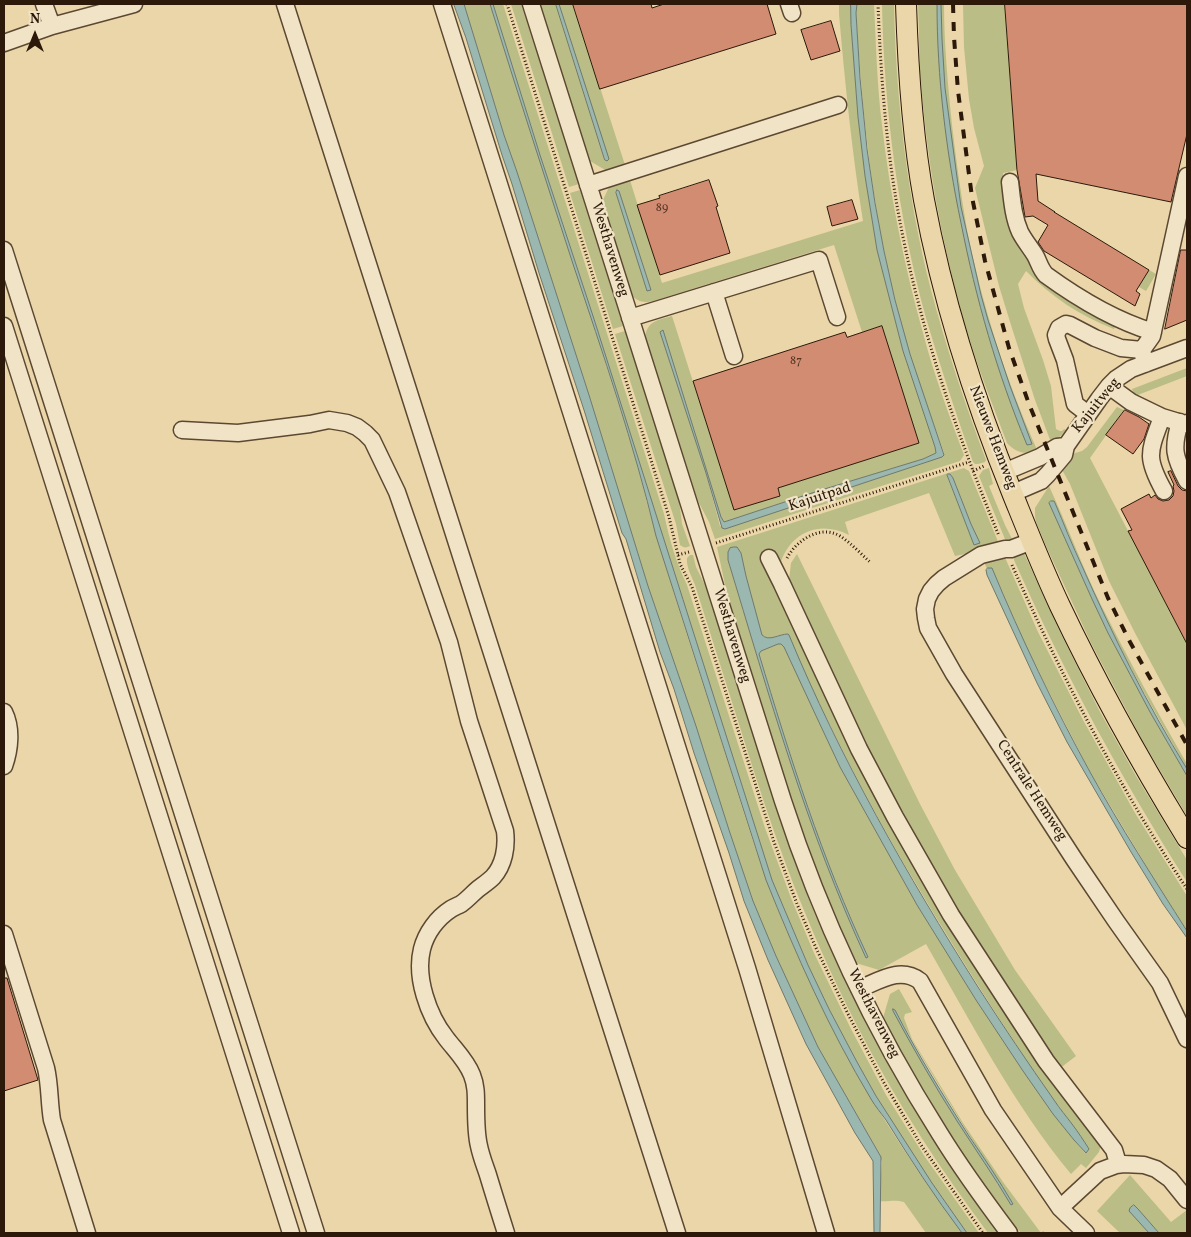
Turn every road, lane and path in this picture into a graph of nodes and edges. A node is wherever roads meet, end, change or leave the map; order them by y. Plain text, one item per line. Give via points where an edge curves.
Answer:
1 (44, 4) edge
2 (134, 4) edge
3 (285, 4) edge
4 (442, 4) edge
5 (531, 4) edge
6 (906, 4) edge
7 (52, 26) junction
8 (4, 43) edge
9 (838, 105) dead end
10 (1187, 176) edge
11 (1010, 182) dead end
12 (588, 185) junction
13 (4, 250) edge
14 (714, 292) junction
15 (837, 317) dead end
16 (630, 318) junction
17 (4, 326) edge
18 (1153, 332) junction
19 (1187, 348) edge
20 (734, 356) dead end
21 (1143, 357) junction
22 (1109, 386) junction
23 (1088, 414) junction
24 (1162, 417) junction
25 (1184, 422) edge
26 (182, 430) dead end
27 (1066, 446) junction
28 (969, 462) dead end
29 (1004, 472) junction
30 (1187, 481) edge
31 (1164, 491) dead end
32 (1012, 493) junction
33 (1032, 541) junction
34 (703, 547) junction
35 (678, 555) dead end
36 (769, 558) dead end
37 (870, 562) dead end
38 (782, 584) junction
39 (4, 712) edge
40 (4, 766) edge
41 (1187, 838) edge
42 (4, 934) edge
43 (859, 989) junction
44 (1187, 1039) edge
45 (1116, 1165) junction
46 (1187, 1200) edge
47 (1060, 1208) junction
48 (87, 1233) edge
49 (291, 1233) edge
50 (316, 1233) edge
51 (506, 1233) edge
52 (678, 1233) edge
53 (826, 1233) edge
54 (1009, 1233) edge
55 (1086, 1233) edge

1 - 7 street
2 - 7 street
3 - 52 street
4 - 53 street via 746,968
5 - 12 street, Westhavenweg
6 - 29 main road, Nieuwe Hemweg via 912,113 932,240 963,358
7 - 8 street
9 - 12 street
10 - 18 street
11 - 18 street via 1016,222 1041,270 1056,283 1109,315
12 - 16 street, Westhavenweg
13 - 50 street
14 - 15 street via 819,260
14 - 16 street
14 - 20 street
16 - 34 street, Westhavenweg
17 - 49 street
18 - 21 street
19 - 21 street, Kajuitweg
21 - 22 street, Kajuitweg
21 - 23 street via 1070,325 1059,328 1056,340 1065,360 1075,404
22 - 23 street, Kajuitweg
22 - 24 street via 1130,402
23 - 27 street, Kajuitweg
24 - 25 street
24 - 31 street via 1151,455 1155,474
25 - 30 street via 1174,445
26 - 51 street via 238,432 328,420 348,423 372,440 398,492 448,642 469,721 505,831 505,848 499,868 493,877 433,926 422,948 420,971 425,997 436,1024 472,1074 479,1146
27 - 29 street, Kajuitweg via 1057,447
27 - 32 street, Kajuitweg via 1064,456 1041,482
28 - 34 path, Kajuitpad
29 - 32 main road, Nieuwe Hemweg
32 - 33 main road, Nieuwe Hemweg
33 - 41 main road, Nieuwe Hemweg via 1109,704
33 - 44 street, Centrale Hemweg via 981,555 944,578 927,599 928,628 954,674 1079,866 1160,983
34 - 35 path, Kajuitpad
34 - 43 street, Westhavenweg via 794,835
36 - 38 street
37 - 38 path via 838,535 815,534 807,536 793,548 784,564
38 - 45 street via 859,749 951,916 1046,1061 1114,1150
39 - 40 street via 9,726
42 - 48 street via 46,1068 52,1120
43 - 47 street via 895,974 908,974 920,981 994,1110
43 - 54 street, Westhavenweg via 916,1095
45 - 46 street via 1144,1165 1156,1169
45 - 47 street via 1100,1171
47 - 55 street

